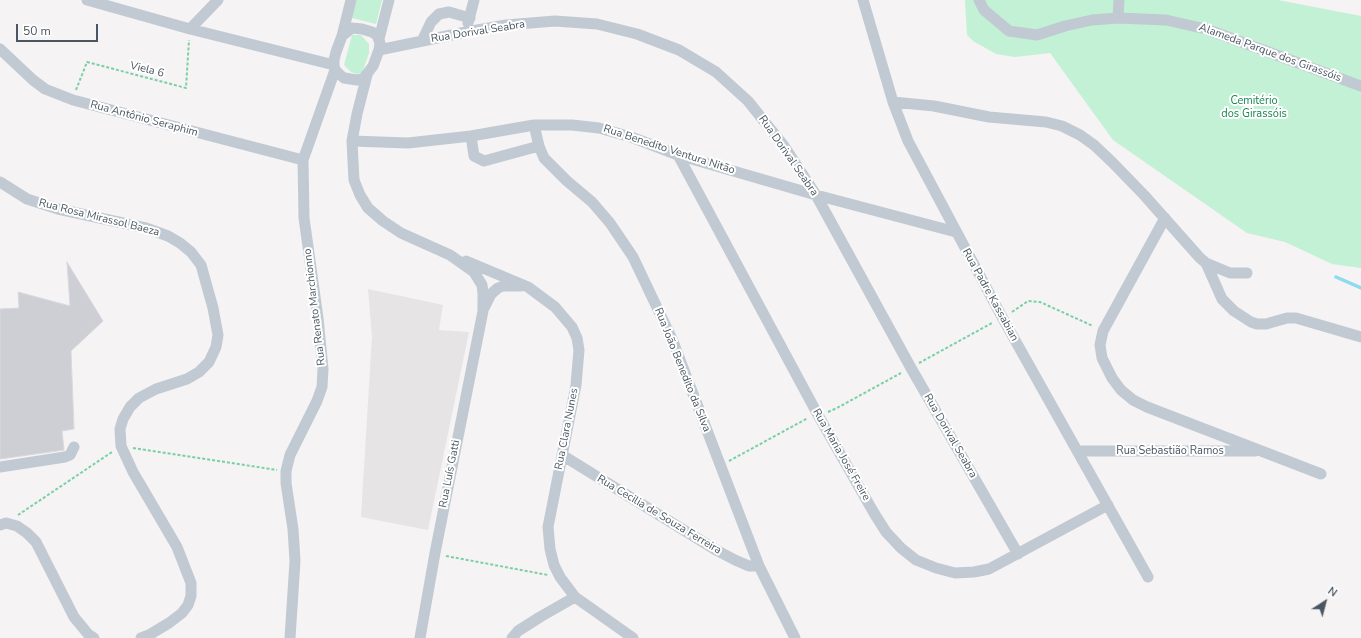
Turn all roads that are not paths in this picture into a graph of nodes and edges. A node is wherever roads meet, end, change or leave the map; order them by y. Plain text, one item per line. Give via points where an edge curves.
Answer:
1 (87, 0) edge
2 (218, 0) edge
3 (351, 0) edge
4 (389, 0) edge
5 (474, 0) edge
6 (863, 0) edge
7 (979, 0) edge
8 (1119, 0) edge
9 (470, 18) junction
10 (1118, 18) junction
11 (190, 29) junction
12 (466, 32) junction
13 (342, 36) junction
14 (422, 41) junction
15 (379, 44) junction
16 (0, 49) edge
17 (335, 68) junction
18 (367, 75) junction
19 (1361, 86) edge
20 (893, 102) junction
21 (534, 125) junction
22 (471, 136) junction
23 (352, 141) junction
24 (538, 146) junction
25 (678, 155) junction
26 (303, 160) junction
27 (0, 182) edge
28 (816, 195) junction
29 (1165, 218) junction
30 (956, 232) junction
31 (450, 255) junction
32 (1206, 263) junction
33 (1247, 273) dead end
34 (528, 287) junction
35 (483, 311) junction
36 (1361, 337) edge
37 (74, 446) dead end
38 (1078, 451) junction
39 (1262, 451) junction
40 (562, 455) junction
41 (0, 467) edge
42 (1321, 474) dead end
43 (1108, 505) junction
44 (0, 525) edge
45 (1018, 554) junction
46 (759, 566) junction
47 (1148, 577) dead end
48 (575, 597) junction
49 (94, 638) edge
50 (141, 638) edge
51 (290, 638) edge
52 (420, 638) edge
53 (512, 638) edge
54 (633, 638) edge
55 (795, 638) edge

1 - 11 street
2 - 11 street
3 - 13 street
4 - 15 street
5 - 9 street
6 - 20 street, Rua Padre Kassabian
7 - 10 street, Alameda Parque dos Girassóis via 984,10 1009,31 1037,35 1092,20
8 - 10 street
9 - 12 street
9 - 14 street via 449,12 439,14 431,22
10 - 19 street, Alameda Parque dos Girassóis via 1166,20 1206,29
11 - 17 street
12 - 14 street, Rua Dorival Seabra
12 - 28 street, Rua Dorival Seabra via 506,25 555,21 597,24 638,34 679,50 716,72 748,101 784,146
13 - 15 street via 352,28 362,29 372,32
13 - 17 street via 334,60
14 - 15 street, Rua Dorival Seabra
15 - 18 street via 373,66
16 - 26 street, Rua Antônio Seraphim via 33,80 46,89 73,100
17 - 18 street via 344,78 351,80
17 - 26 street, Rua Renato Marchionno
18 - 23 street, Rua Luís Gatti
20 - 29 street via 1062,126 1094,145
20 - 30 street, Rua Padre Kassabian via 908,141
21 - 22 street, Rua Benedito Ventura Nitão
21 - 24 street, Rua João Benedito da Silva
21 - 25 street, Rua Benedito Ventura Nitão via 599,128 631,136
22 - 23 street, Rua Benedito Ventura Nitão via 408,143
22 - 24 street via 474,156 484,161
23 - 31 street, Rua Luís Gatti via 354,180 368,208 400,233
24 - 46 street, Rua João Benedito da Silva via 551,166 592,202 610,223 633,257 672,339
25 - 28 street, Rua Benedito Ventura Nitão
25 - 45 street, Rua Maria José Freire via 818,415 886,532 916,560 956,573 989,569
26 - 51 street, Rua Renato Marchionno via 304,218 323,369 318,401 290,455 286,471 294,529 295,561
27 - 50 street, Rua Rosa Mirassol Baeza via 27,199 58,209 146,228 168,236 191,252 201,265 214,308 218,335 209,362 187,379 156,389 139,398 130,407 120,429 121,446 133,472 177,547 190,583 191,596 182,613
28 - 30 street, Rua Benedito Ventura Nitão
28 - 45 street, Rua Dorival Seabra via 911,368
29 - 32 street
29 - 39 street via 1103,331 1100,345 1102,358 1116,384 1133,400
30 - 38 street, Rua Padre Kassabian
31 - 34 street, Rua Clara Nunes
31 - 35 street, Rua Luís Gatti via 474,272 478,278 482,285
32 - 33 street via 1230,273
32 - 36 street via 1222,299 1251,322 1266,324 1296,318
34 - 35 street, Rua Luís Gatti via 498,288 491,294
34 - 40 street, Rua Clara Nunes via 555,307 572,327 577,338 579,350 576,385
35 - 52 street, Rua Luís Gatti
37 - 41 street via 70,455 65,457
38 - 39 street, Rua Sebastião Ramos
38 - 43 street, Rua Padre Kassabian
39 - 42 street
40 - 46 street, Rua Cecilia de Souza Ferreira via 722,553 749,566
40 - 48 street, Rua Clara Nunes via 548,532 554,565
43 - 45 street, Rua Maria José Freire
43 - 47 street, Rua Padre Kassabian
44 - 49 street via 6,523 17,526 27,533 43,556 74,617
46 - 55 street, Rua João Benedito da Silva
48 - 53 street via 540,617
48 - 54 street, Rua Clara Nunes

